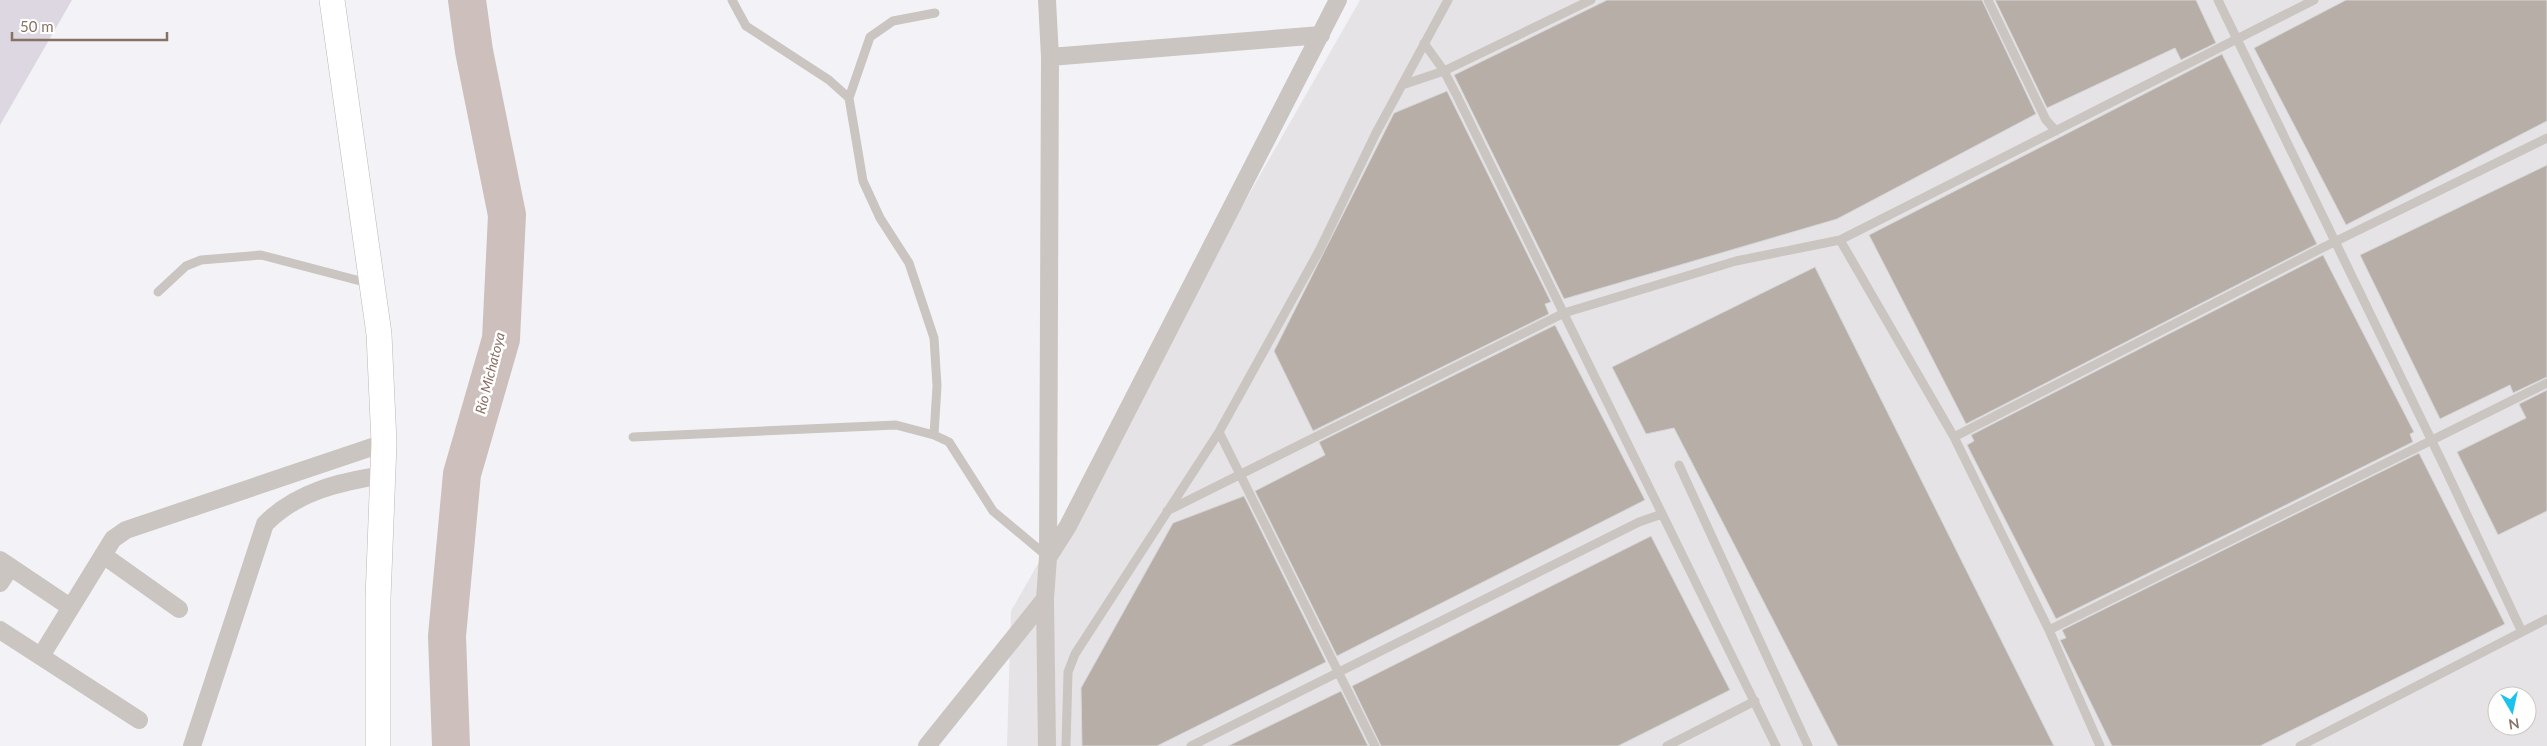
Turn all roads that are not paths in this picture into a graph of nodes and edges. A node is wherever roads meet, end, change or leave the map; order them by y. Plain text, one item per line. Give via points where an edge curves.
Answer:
1 (332, 0) edge
2 (732, 0) edge
3 (1047, 0) edge
4 (1338, 0) edge
5 (1448, 0) edge
6 (1590, 0) edge
7 (1988, 0) edge
8 (2218, 0) edge
9 (2314, 0) edge
10 (935, 13) dead end
11 (1321, 36) junction
12 (2236, 39) junction
13 (1424, 43) junction
14 (1050, 57) junction
15 (1444, 71) junction
16 (1402, 85) junction
17 (849, 98) junction
18 (2056, 131) junction
19 (2547, 138) edge
20 (1840, 240) junction
21 (2334, 241) junction
22 (373, 285) junction
23 (158, 292) dead end
24 (1564, 314) junction
25 (2547, 383) edge
26 (1219, 432) junction
27 (934, 435) junction
28 (633, 437) dead end
29 (1954, 437) junction
30 (2431, 440) junction
31 (384, 443) junction
32 (1680, 466) dead end
33 (383, 475) junction
34 (1241, 476) junction
35 (1166, 512) junction
36 (1662, 514) junction
37 (103, 555) junction
38 (1048, 557) junction
39 (5, 564) edge
40 (0, 583) edge
41 (1045, 599) junction
42 (70, 607) junction
43 (179, 609) dead end
44 (2547, 619) edge
45 (0, 630) edge
46 (2049, 630) junction
47 (2522, 632) junction
48 (41, 656) junction
49 (1340, 672) junction
50 (1755, 701) junction
51 (139, 720) dead end
52 (192, 746) edge
53 (378, 746) edge
54 (927, 746) edge
55 (1046, 746) edge
56 (1066, 746) edge
57 (1191, 746) edge
58 (1375, 746) edge
59 (1667, 746) edge
60 (1776, 746) edge
61 (1808, 746) edge
62 (2100, 746) edge
63 (2300, 746) edge

1 - 22 street
2 - 17 lane via 746,26 829,80
3 - 14 street
4 - 11 street
5 - 13 lane
6 - 15 lane
7 - 18 lane via 2046,120
8 - 12 lane
9 - 12 lane
10 - 17 lane via 893,21 870,37
11 - 14 street
11 - 38 street via 1068,526
12 - 18 lane
12 - 21 lane
13 - 15 lane
13 - 16 lane
14 - 38 street
15 - 16 lane
15 - 24 lane
16 - 26 lane via 1319,251
17 - 27 lane via 863,181 880,218 909,263 934,338 937,386
18 - 20 lane
19 - 21 lane
20 - 24 lane via 1736,262
20 - 29 lane
21 - 29 lane
21 - 30 lane
22 - 23 lane via 261,255 201,260 186,266
22 - 31 street via 379,334
24 - 34 lane
24 - 36 lane
25 - 30 lane
26 - 34 lane
26 - 35 lane
27 - 28 lane via 896,426
27 - 38 lane via 949,442 993,511
29 - 46 lane
30 - 46 lane
30 - 47 lane
31 - 33 street
31 - 37 street via 145,522 113,539
32 - 61 lane
33 - 52 street via 341,482 309,494 277,512 265,524
33 - 53 street via 378,599
34 - 35 lane
34 - 49 lane
35 - 56 lane via 1075,654 1068,672
36 - 49 lane via 1639,522
36 - 50 lane
37 - 42 street
37 - 43 street
38 - 41 street
39 - 40 street
39 - 42 street
41 - 54 street
41 - 55 street
42 - 48 street
44 - 47 lane
45 - 48 street
46 - 62 lane
47 - 63 lane
48 - 51 street
49 - 57 lane
49 - 58 lane
50 - 59 lane
50 - 60 lane

